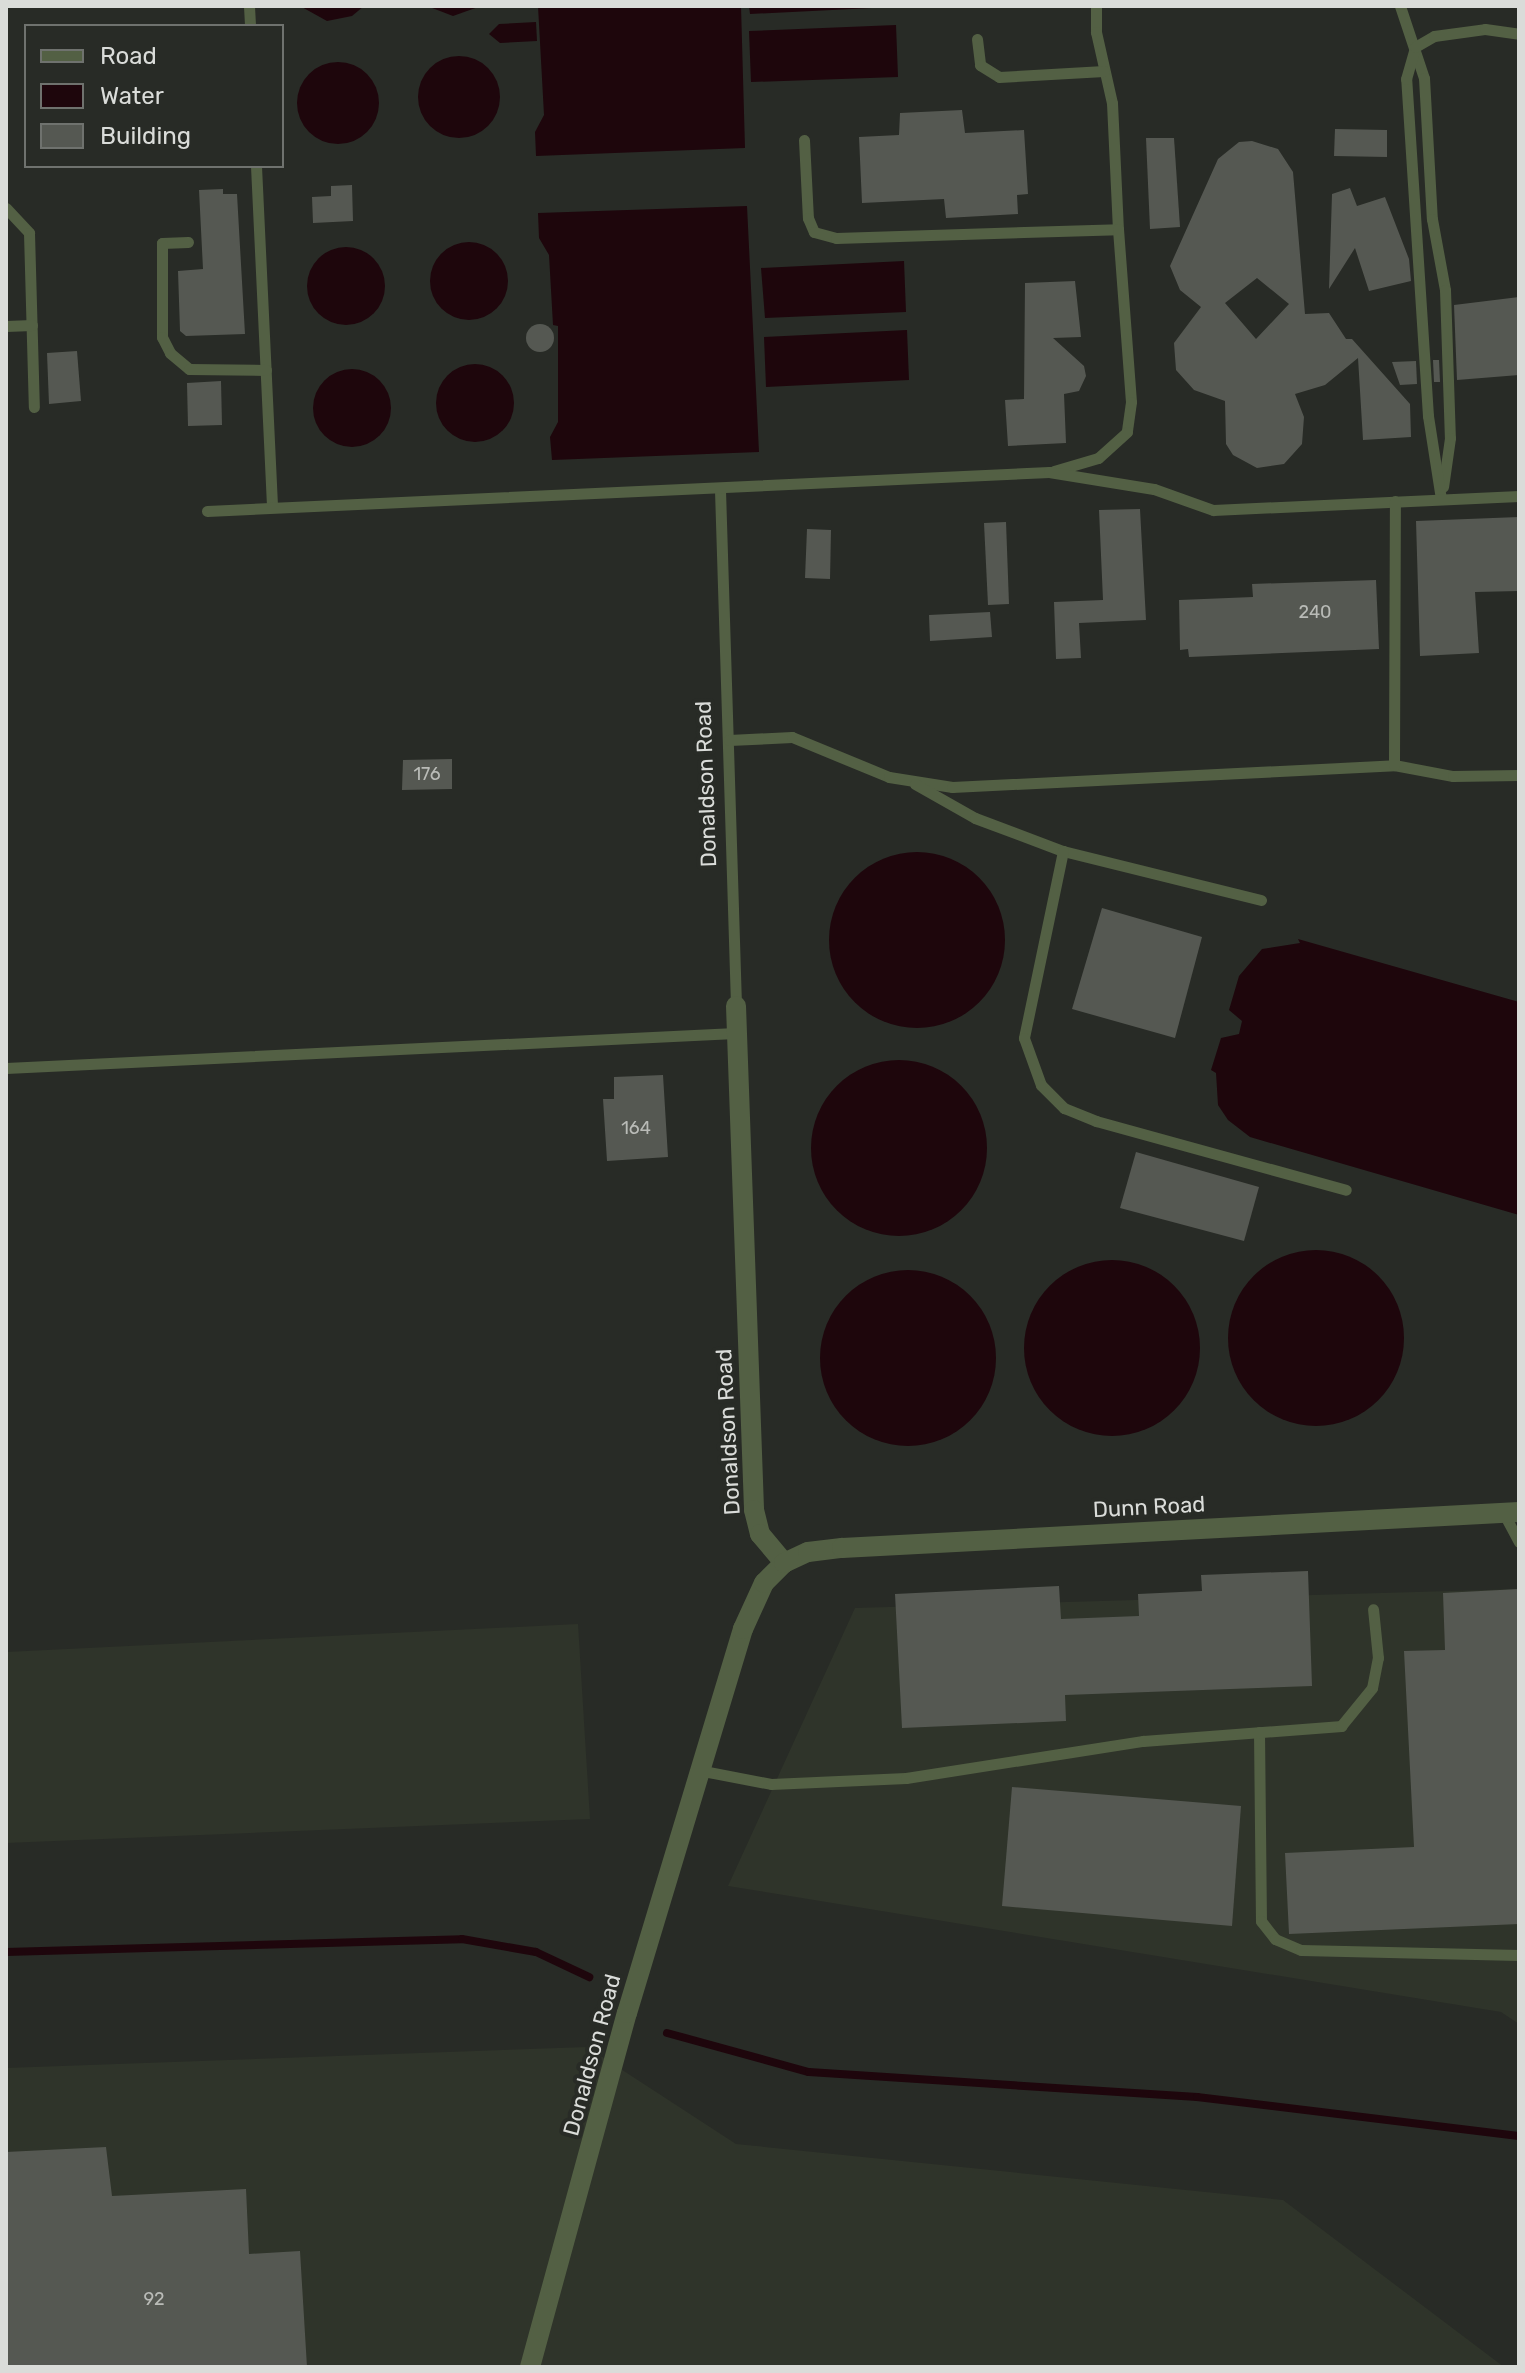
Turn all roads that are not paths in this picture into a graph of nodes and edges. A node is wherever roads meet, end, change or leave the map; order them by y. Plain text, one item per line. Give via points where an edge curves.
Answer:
1 (1096, 6) edge
2 (1400, 6) edge
3 (1519, 34) edge
4 (977, 39) dead end
5 (1415, 47) junction
6 (1104, 71) junction
7 (804, 140) dead end
8 (256, 168) edge
9 (6, 208) edge
10 (1118, 229) junction
11 (188, 242) dead end
12 (32, 325) junction
13 (6, 326) edge
14 (266, 370) junction
15 (34, 407) dead end
16 (1049, 472) junction
17 (720, 490) junction
18 (1519, 496) edge
19 (1441, 499) junction
20 (1395, 501) junction
21 (272, 507) junction
22 (207, 511) dead end
23 (729, 740) junction
24 (1394, 765) junction
25 (1519, 775) edge
26 (907, 780) junction
27 (1063, 851) junction
28 (1261, 900) dead end
29 (736, 1006) joint
30 (735, 1033) junction
31 (6, 1068) edge
32 (1346, 1190) dead end
33 (1511, 1512) edge
34 (1519, 1542) edge
35 (784, 1563) junction
36 (1373, 1609) dead end
37 (1259, 1732) junction
38 (703, 1771) junction
39 (1519, 1955) edge
40 (530, 2367) edge

1 - 6 lane
2 - 5 lane
3 - 5 lane via 1485,29 1434,36
4 - 6 lane via 980,65 999,77
5 - 19 lane via 1406,79 1428,416
5 - 19 lane via 1424,78 1432,219 1445,290 1450,438
6 - 10 lane via 1112,103
7 - 10 lane via 808,218 814,232 836,238
8 - 14 lane
9 - 12 lane via 29,233
10 - 16 lane via 1131,402 1127,432 1098,458
11 - 14 lane via 162,243 162,337 170,353 189,369
12 - 13 lane
12 - 15 lane
14 - 21 lane
16 - 17 lane
16 - 20 lane via 1154,489 1213,510
17 - 21 lane
17 - 23 lane, Donaldson Road
18 - 19 lane
19 - 20 lane
20 - 24 lane
21 - 22 lane
23 - 26 lane via 792,737
23 - 29 lane, Donaldson Road
24 - 25 lane via 1453,776
24 - 26 lane via 990,788
26 - 27 lane via 975,818
27 - 28 lane
27 - 32 lane via 1024,1038 1041,1085 1064,1108 1096,1121
29 - 30 street, Donaldson Road
30 - 31 lane
30 - 35 street, Donaldson Road via 754,1510 758,1531
33 - 34 lane
33 - 35 street, Dunn Road via 832,1548
35 - 38 street, Donaldson Road via 764,1583 749,1611
36 - 37 lane via 1378,1658 1372,1688 1357,1711 1341,1726
37 - 38 lane via 1143,1741 906,1778 771,1784
37 - 39 lane via 1261,1921 1275,1939 1301,1950
38 - 40 street, Donaldson Road via 627,2013

